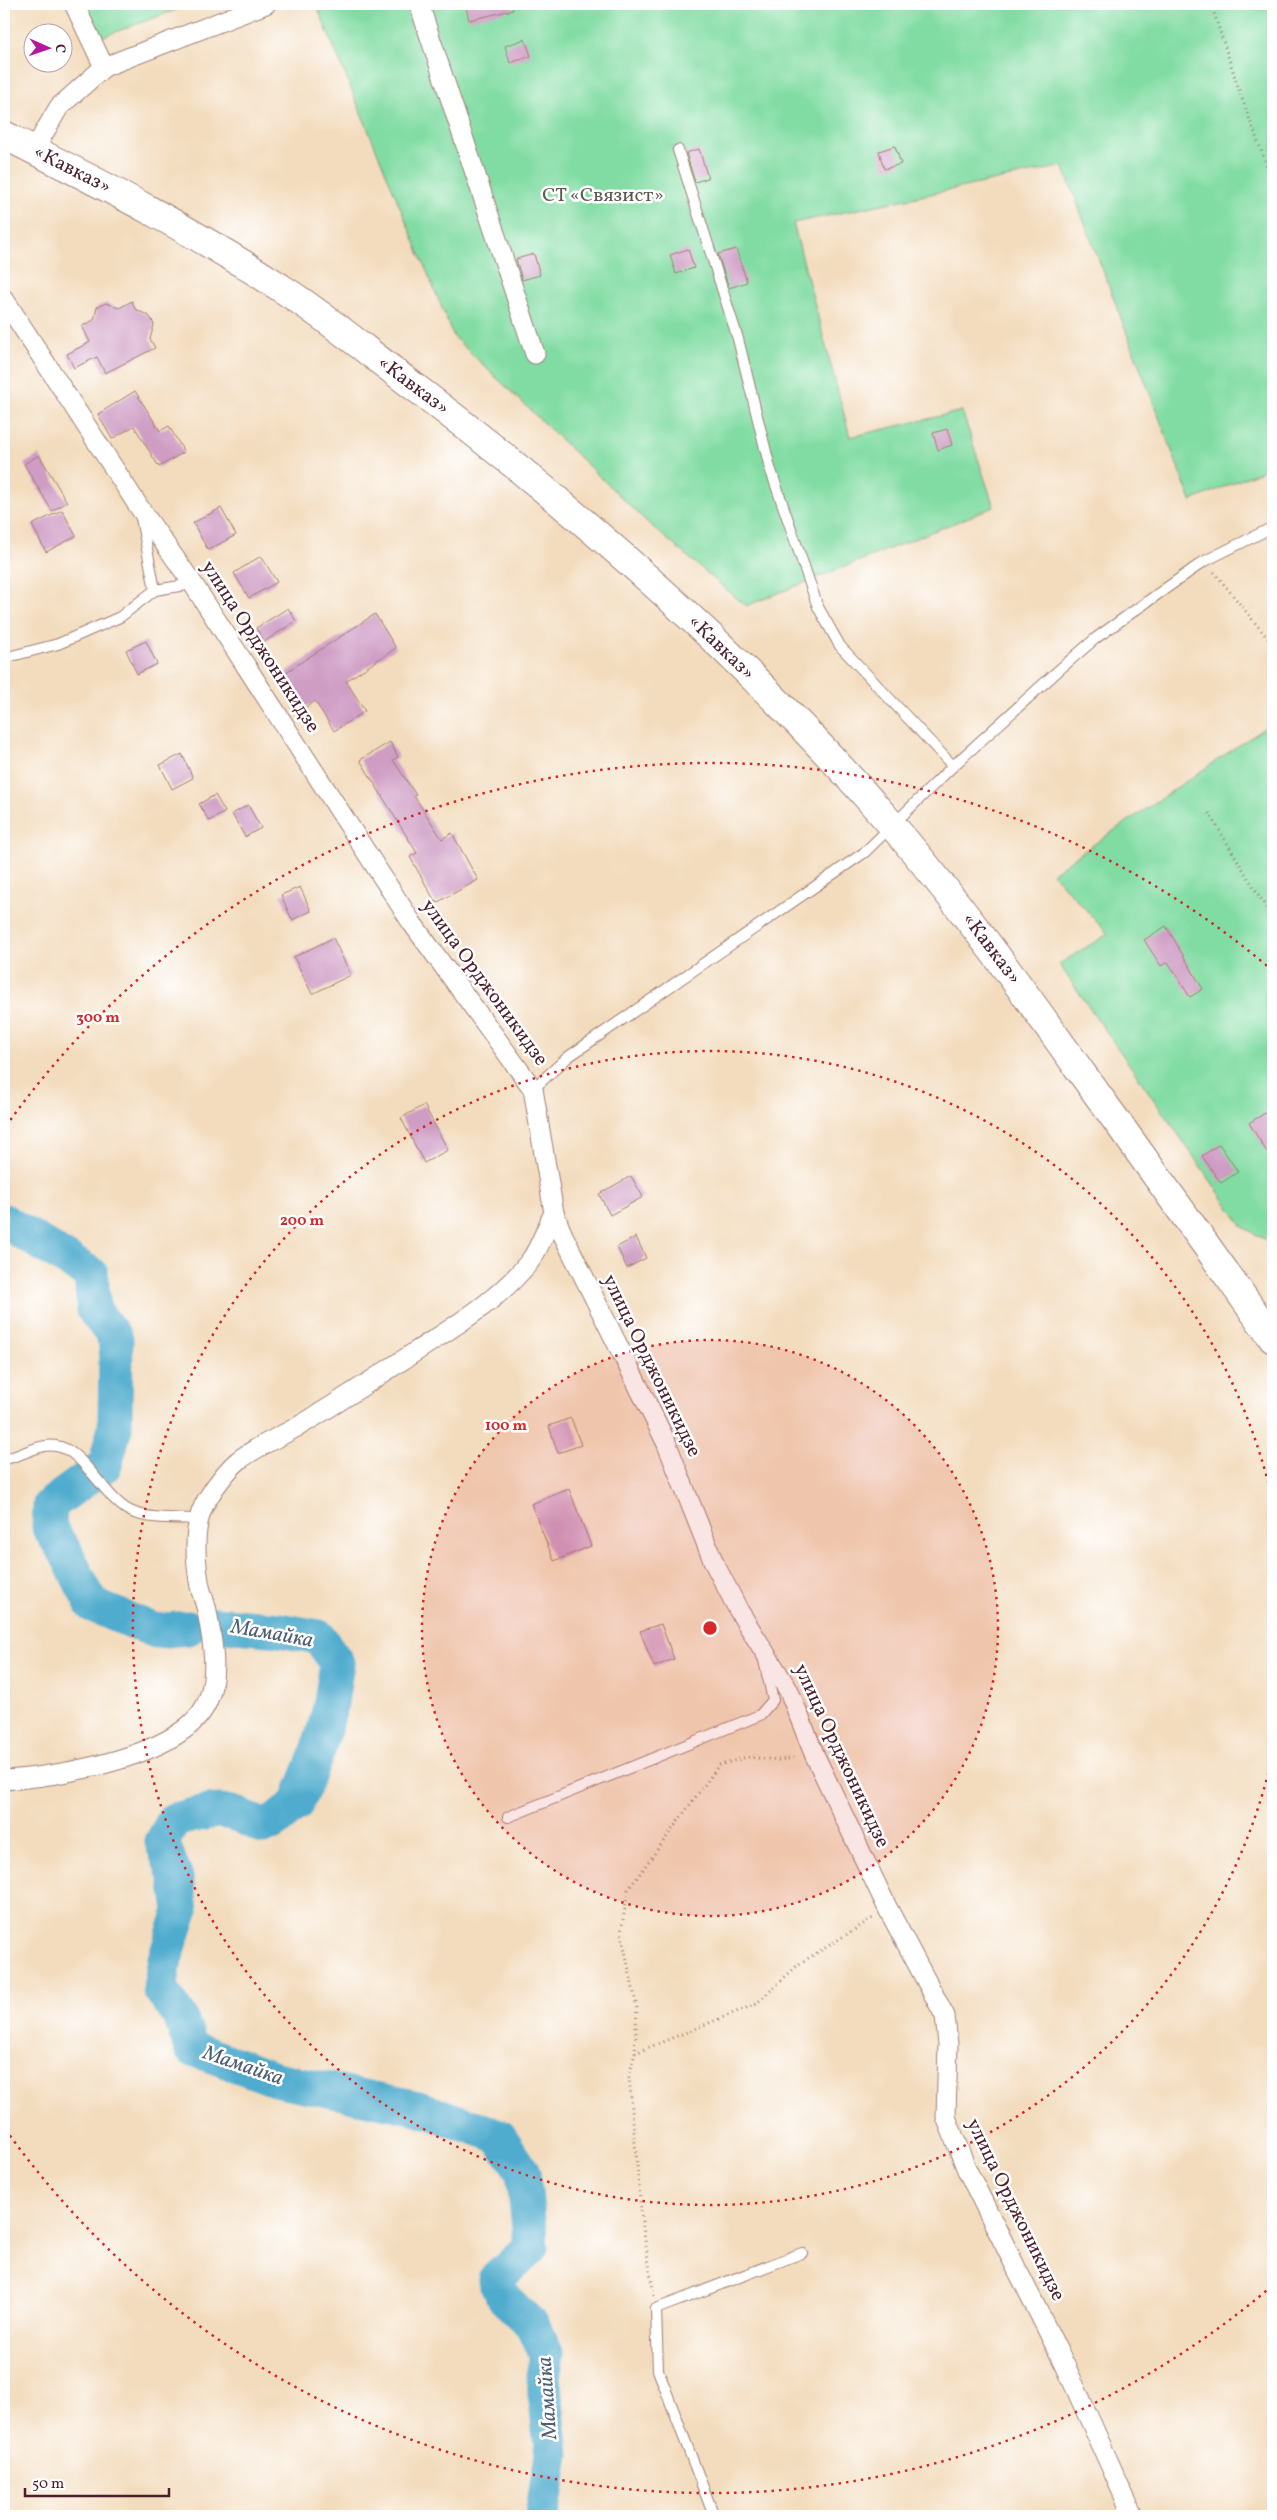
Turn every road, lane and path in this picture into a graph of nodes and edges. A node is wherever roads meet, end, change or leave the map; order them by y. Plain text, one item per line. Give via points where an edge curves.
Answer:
1 (74, 4) edge
2 (266, 4) edge
3 (419, 4) edge
4 (1211, 4) edge
5 (225, 11) edge
6 (104, 67) junction
7 (4, 135) edge
8 (34, 150) junction
9 (678, 150) dead end
10 (1273, 182) edge
11 (4, 299) edge
12 (535, 354) dead end
13 (139, 507) junction
14 (1273, 527) edge
15 (1203, 562) junction
16 (193, 584) junction
17 (155, 590) junction
18 (1273, 645) edge
19 (4, 658) edge
20 (953, 766) junction
21 (1209, 813) dead end
22 (892, 825) junction
23 (1273, 919) edge
24 (533, 1089) junction
25 (554, 1213) junction
26 (1273, 1339) edge
27 (4, 1459) edge
28 (199, 1519) junction
29 (760, 1645) junction
30 (814, 1756) junction
31 (4, 1780) edge
32 (508, 1817) dead end
33 (888, 1909) junction
34 (635, 2053) junction
35 (802, 2253) dead end
36 (656, 2309) junction
37 (714, 2516) edge
38 (1133, 2516) edge

1 - 6 street
2 - 5 street
3 - 12 street
4 - 10 path
5 - 6 street
6 - 8 street via 59,107
7 - 8 highway, «Кавказ»
8 - 22 highway, «Кавказ» via 215,246 288,292 489,444 613,547 728,653 810,735
9 - 20 lane via 738,339 770,468 818,607 840,646
11 - 13 street, улица Орджоникидзе
13 - 16 street, улица Орджоникидзе
13 - 17 lane
14 - 15 lane
15 - 18 path via 1230,590
15 - 20 lane via 1089,644
16 - 17 lane
16 - 24 street, улица Орджоникидзе via 412,923
17 - 19 lane via 120,617 58,644
20 - 22 lane
21 - 23 path
22 - 24 lane via 865,852 568,1057
22 - 26 highway, «Кавказ» via 986,939
24 - 25 street, улица Орджоникидзе
25 - 28 street via 531,1260 485,1307 308,1421 239,1461 207,1499
25 - 29 street, улица Орджоникидзе via 666,1442 714,1563
27 - 28 lane via 39,1447 56,1446 71,1451 130,1511 159,1517
28 - 31 street via 199,1582 212,1648 213,1677 208,1701 194,1722 170,1739 125,1757 42,1777
29 - 30 street, улица Орджоникидзе via 789,1692
29 - 32 lane via 773,1700 760,1716
30 - 33 street, улица Орджоникидзе
30 - 34 path via 778,1760 747,1757 719,1765 628,1890 621,1932 637,2008
33 - 34 path via 799,1964 756,2004
33 - 38 street, улица Орджоникидзе via 945,2016 948,2044 946,2117 967,2170 1066,2367
34 - 36 path via 629,2076 642,2221
35 - 36 lane
36 - 37 lane via 658,2370

